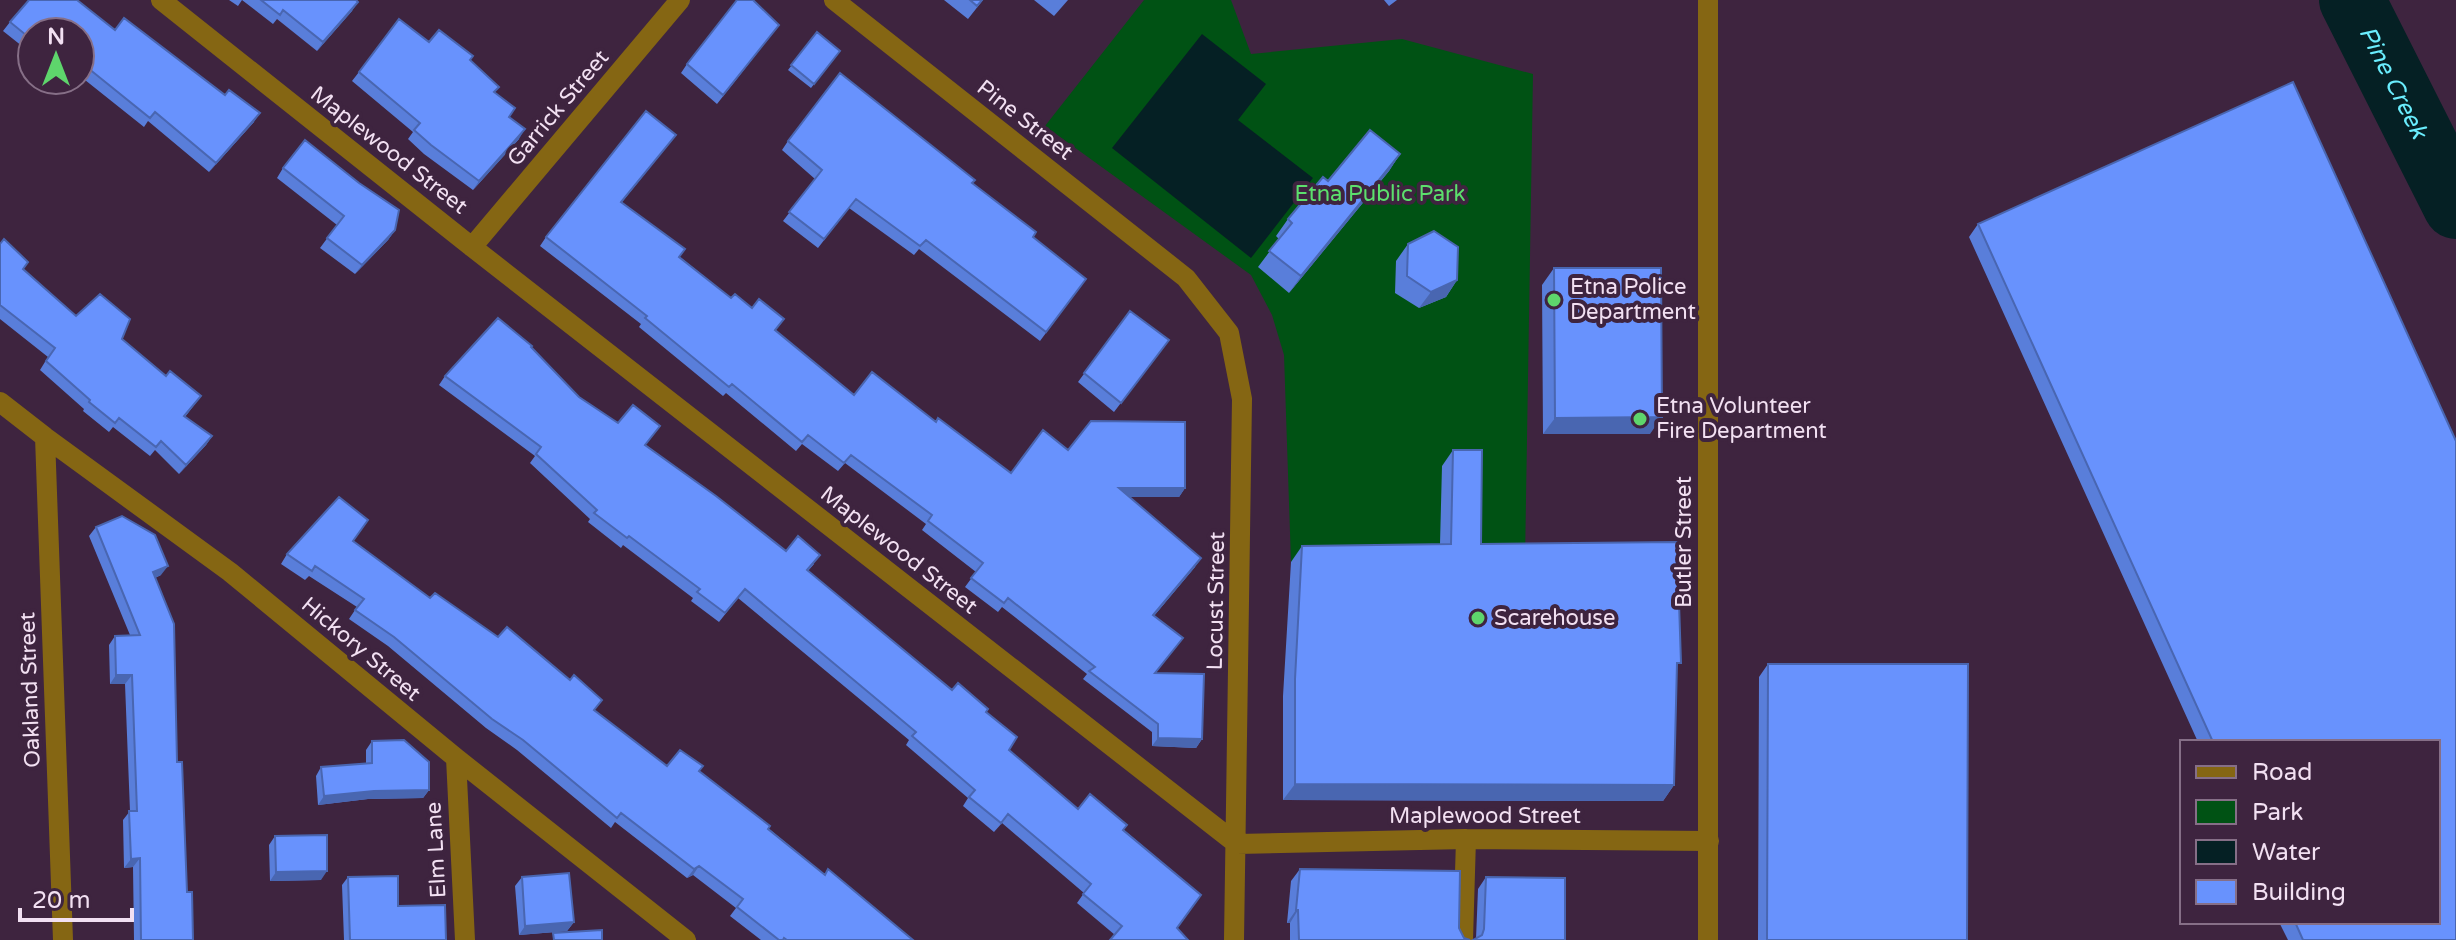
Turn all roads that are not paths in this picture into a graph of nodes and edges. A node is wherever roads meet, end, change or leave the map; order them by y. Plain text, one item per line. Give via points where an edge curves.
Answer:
1 (161, 0) edge
2 (680, 0) edge
3 (834, 0) edge
4 (1708, 0) edge
5 (472, 247) junction
6 (1186, 278) joint
7 (0, 402) edge
8 (45, 437) junction
9 (456, 758) junction
10 (1466, 839) junction
11 (1709, 841) junction
12 (1237, 844) junction
13 (63, 940) edge
14 (465, 940) edge
15 (686, 940) edge
16 (1234, 940) edge
17 (1463, 940) edge
18 (1708, 940) edge

1 - 5 street, Maplewood Street
2 - 5 street, Garrick Street
3 - 6 street, Pine Street
4 - 11 street, Butler Street
5 - 12 street, Maplewood Street
6 - 12 street, Locust Street via 1229,333 1242,399
7 - 8 street, Hickory Street
8 - 9 street, Hickory Street via 230,572
8 - 13 street, Oakland Street
9 - 14 street, Elm Lane
9 - 15 street, Hickory Street
10 - 11 street, Maplewood Street
10 - 12 street, Maplewood Street
10 - 17 street
11 - 18 street, Butler Street
12 - 16 street, Locust Street

